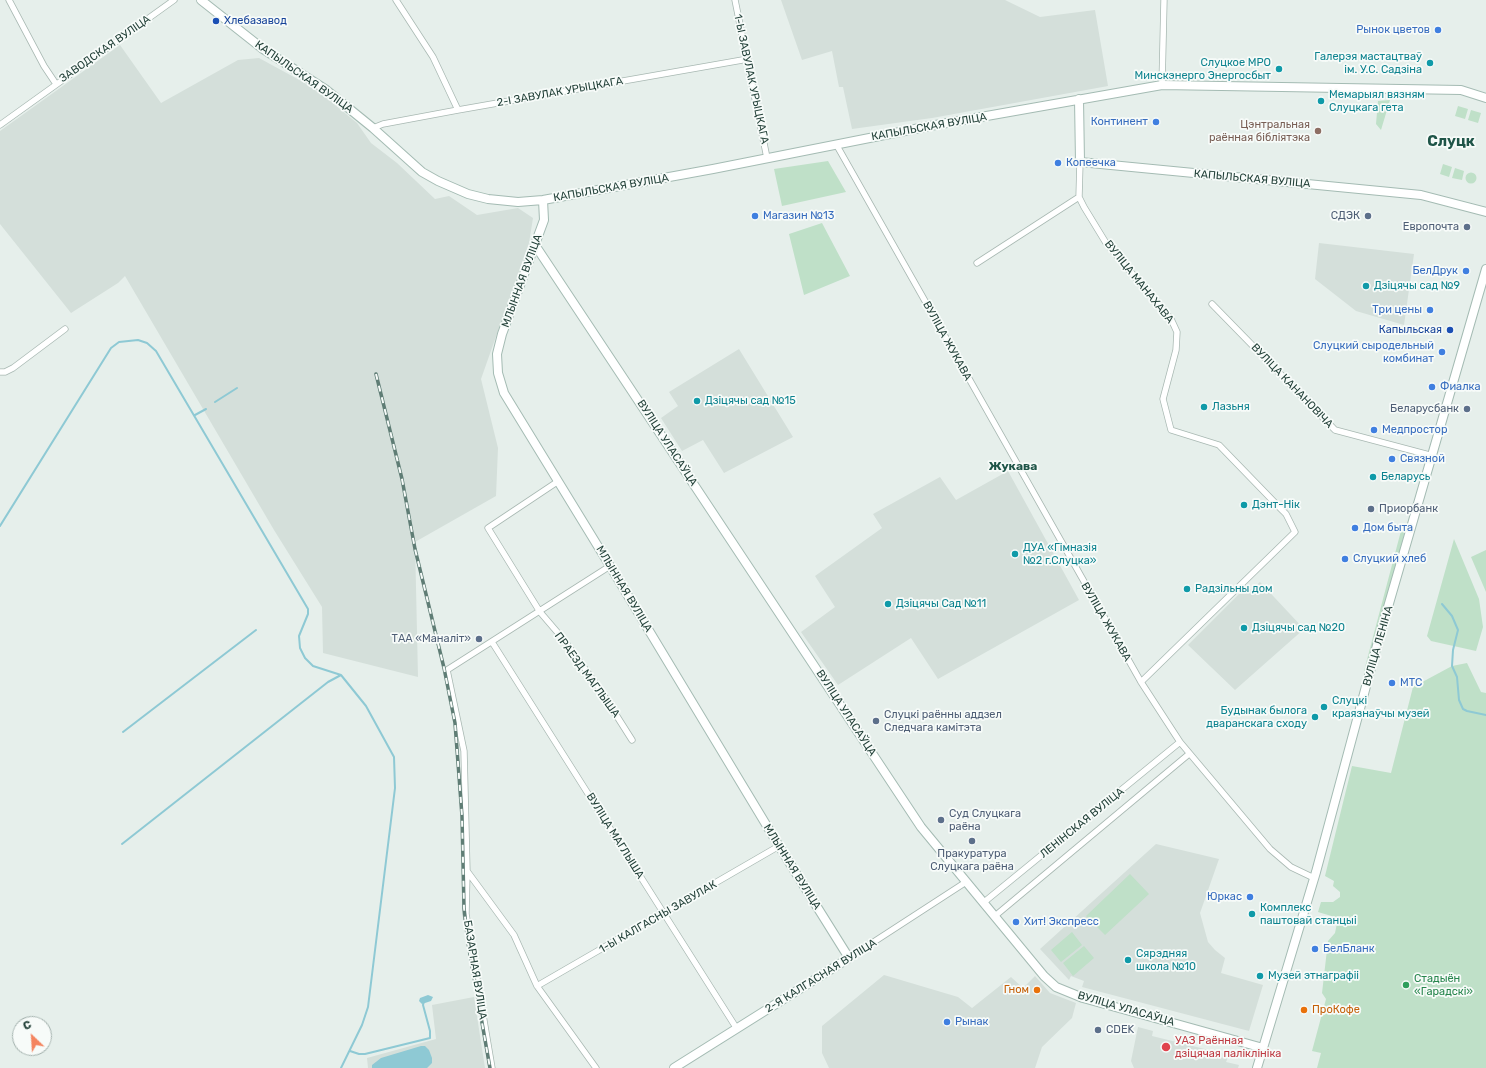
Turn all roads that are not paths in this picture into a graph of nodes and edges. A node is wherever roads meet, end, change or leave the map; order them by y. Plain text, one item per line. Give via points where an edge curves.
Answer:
1 (9, 0) edge
2 (174, 0) edge
3 (201, 0) edge
4 (396, 0) edge
5 (735, 0) edge
6 (1164, 0) edge
7 (748, 58) junction
8 (56, 84) junction
9 (1162, 85) junction
10 (1486, 98) edge
11 (1079, 99) junction
12 (458, 110) junction
13 (0, 125) edge
14 (373, 128) junction
15 (836, 144) junction
16 (767, 158) junction
17 (1080, 162) junction
18 (1079, 197) junction
19 (543, 200) junction
20 (1486, 212) edge
21 (535, 245) junction
22 (977, 263) dead end
23 (1486, 269) edge
24 (1212, 304) dead end
25 (64, 329) dead end
26 (0, 372) edge
27 (1433, 456) junction
28 (557, 482) junction
29 (610, 566) junction
30 (540, 612) junction
31 (492, 642) junction
32 (1141, 682) junction
33 (632, 740) dead end
34 (1180, 742) junction
35 (1189, 754) junction
36 (779, 846) junction
37 (467, 871) junction
38 (1314, 878) junction
39 (966, 882) junction
40 (983, 903) junction
41 (665, 914) junction
42 (995, 916) junction
43 (849, 958) junction
44 (537, 986) junction
45 (737, 1029) junction
46 (1263, 1048) junction
47 (492, 1068) edge
48 (596, 1068) edge
49 (674, 1068) edge
50 (1257, 1068) edge

1 - 8 street, ЗАВОДСКАЯ ВУЛІЦА
2 - 8 street, ЗАВОДСКАЯ ВУЛІЦА
3 - 14 main road, КАПЫЛЬСКАЯ ВУЛІЦА via 263,49 325,89
4 - 12 street via 433,57
5 - 7 street, 1-Ы ЗАВУЛАК УРЫЦКАГА
6 - 9 street
7 - 12 street, 2-І ЗАВУЛАК УРЫЦКАГА
7 - 16 street, 1-Ы ЗАВУЛАК УРЫЦКАГА
8 - 13 street, ЗАВОДСКАЯ ВУЛІЦА
9 - 10 main road, КАПЫЛЬСКАЯ ВУЛІЦА via 1460,90
9 - 11 main road, КАПЫЛЬСКАЯ ВУЛІЦА
11 - 15 main road, КАПЫЛЬСКАЯ ВУЛІЦА
11 - 17 main road
12 - 14 street, 2-І ЗАВУЛАК УРЫЦКАГА
14 - 19 main road, КАПЫЛЬСКАЯ ВУЛІЦА via 422,172 452,188 488,200
15 - 16 main road, КАПЫЛЬСКАЯ ВУЛІЦА
15 - 32 street, ВУЛІЦА ЖУКАВА
16 - 19 main road, КАПЫЛЬСКАЯ ВУЛІЦА
17 - 18 street, ВУЛІЦА МАНАХАВА
17 - 20 main road, КАПЫЛЬСКАЯ ВУЛІЦА via 1421,196
18 - 22 street
18 - 32 street, ВУЛІЦА МАНАХАВА via 1106,243 1171,319 1177,332 1176,350 1163,399 1170,430 1219,445 1283,511 1295,532
19 - 21 main road, МЛЫННАЯ ВУЛІЦА via 544,220
21 - 28 main road, МЛЫННАЯ ВУЛІЦА via 502,334 497,354 498,373 511,407
21 - 39 main road, ВУЛІЦА УЛАСАЎЦА via 922,827
23 - 27 main road, ВУЛІЦА ЛЕНІНА
24 - 27 street, ВУЛІЦА КАНАНОВІЧА via 1334,430
25 - 26 street via 13,368
27 - 38 main road, ВУЛІЦА ЛЕНІНА
28 - 29 main road, МЛЫННАЯ ВУЛІЦА
28 - 30 street, ПРАЕЗД МАГЛЫША via 488,528
29 - 30 street
29 - 36 main road, МЛЫННАЯ ВУЛІЦА
30 - 31 street
30 - 33 street, ПРАЕЗД МАГЛЫША via 599,688
31 - 37 street, БАЗАРНАЯ ВУЛІЦА via 447,670 464,751
31 - 41 street, ВУЛІЦА МАГЛЫША
32 - 34 street, ВУЛІЦА ЖУКАВА
34 - 35 street, ВУЛІЦА ЖУКАВА
34 - 40 street, ЛЕНІНСКАЯ ВУЛІЦА
35 - 38 street, ВУЛІЦА ЖУКАВА via 1270,849 1291,867
35 - 42 street, ЛЕНІНСКАЯ ВУЛІЦА
36 - 41 street, 1-Ы КАЛГАСНЫ ЗАВУЛАК
36 - 43 main road, МЛЫННАЯ ВУЛІЦА
37 - 44 street via 514,935
37 - 47 street, БАЗАРНАЯ ВУЛІЦА via 466,914
38 - 46 main road, ВУЛІЦА ЛЕНІНА
39 - 40 main road, ВУЛІЦА УЛАСАЎЦА
39 - 43 street, 2-Я КАЛГАСНАЯ ВУЛІЦА
40 - 42 main road, ВУЛІЦА УЛАСАЎЦА
41 - 44 street, 1-Ы КАЛГАСНЫ ЗАВУЛАК
41 - 45 street, ВУЛІЦА МАГЛЫША
42 - 46 main road, ВУЛІЦА УЛАСАЎЦА via 1056,987 1083,998
43 - 45 main road, 2-Я КАЛГАСНАЯ ВУЛІЦА
44 - 48 street
45 - 49 main road, 2-Я КАЛГАСНАЯ ВУЛІЦА
46 - 50 main road, ВУЛІЦА ЛЕНІНА

